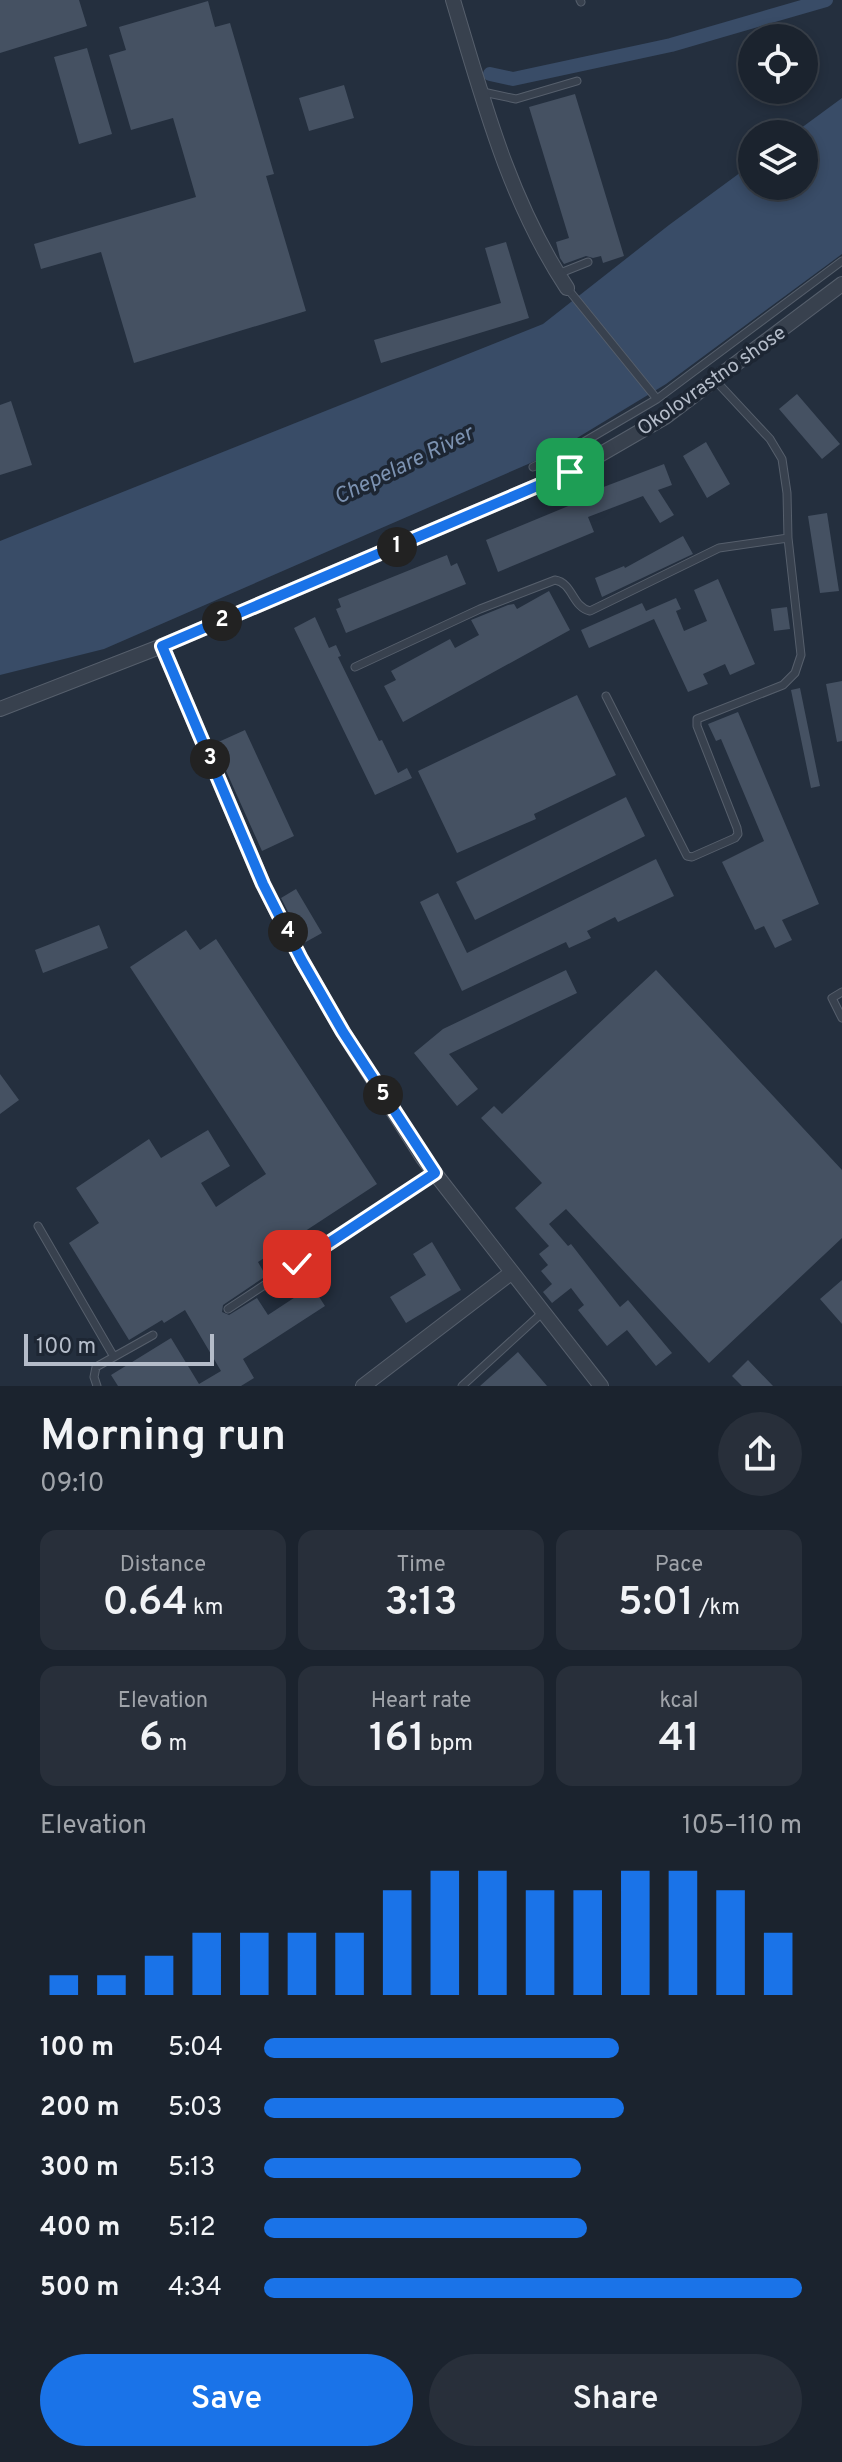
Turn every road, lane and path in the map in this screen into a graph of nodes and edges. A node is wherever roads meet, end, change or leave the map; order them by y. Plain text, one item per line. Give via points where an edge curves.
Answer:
1 (453, 0) edge
2 (577, 81) dead end
3 (481, 92) junction
4 (842, 261) edge
5 (588, 262) dead end
6 (558, 274) junction
7 (842, 284) edge
8 (567, 288) joint
9 (715, 380) junction
10 (657, 399) junction
11 (533, 467) dead end
12 (788, 538) junction
13 (162, 646) junction
14 (355, 667) dead end
15 (606, 696) dead end
16 (0, 709) edge
17 (842, 992) edge
18 (842, 1018) edge
19 (435, 1173) junction
20 (38, 1226) dead end
21 (511, 1273) junction
22 (228, 1309) dead end
23 (542, 1313) junction
24 (153, 1335) dead end
25 (114, 1357) junction
26 (97, 1386) edge
27 (363, 1386) edge
28 (462, 1386) edge
29 (601, 1386) edge

1 - 3 street
2 - 3 lane via 516,99
3 - 6 street via 515,195
4 - 10 lane
5 - 6 lane
6 - 8 street
7 - 9 street, Okolovrastno shose
8 - 10 lane
9 - 12 lane via 782,459
9 - 13 street, Okolovrastno shose via 665,417 570,472
10 - 11 lane
12 - 14 lane via 719,548 590,611 555,580
12 - 15 lane via 801,655 795,673 783,685 697,719 737,828 735,838 687,856
13 - 16 street, Okolovrastno shose
13 - 19 street via 263,884 301,959
17 - 18 lane via 832,998
19 - 21 street
19 - 22 lane
20 - 25 lane
21 - 23 street
21 - 27 street
23 - 28 lane
23 - 29 street
24 - 25 lane
25 - 26 lane via 96,1367

